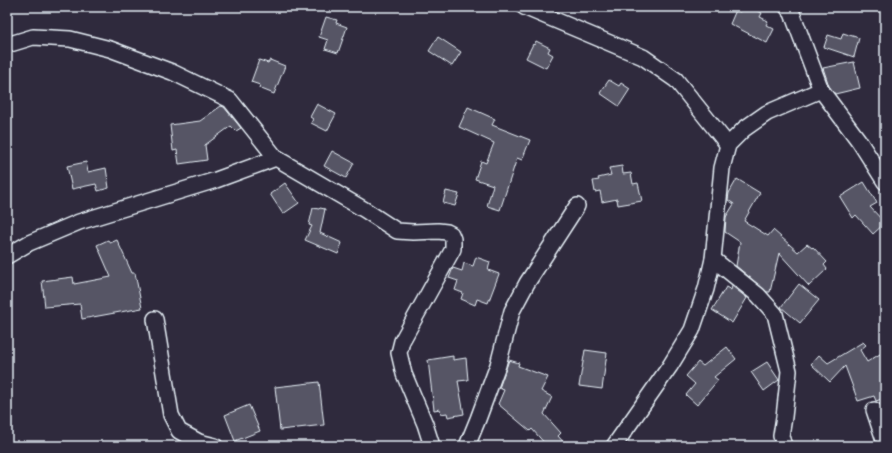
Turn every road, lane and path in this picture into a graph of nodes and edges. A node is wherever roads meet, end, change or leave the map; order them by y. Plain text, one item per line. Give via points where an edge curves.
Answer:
1 (524, 7) edge
2 (788, 7) edge
3 (7, 44) edge
4 (821, 90) junction
5 (728, 145) junction
6 (276, 158) junction
7 (885, 182) edge
8 (577, 206) dead end
9 (7, 256) edge
10 (713, 259) junction
11 (155, 319) dead end
12 (874, 410) dead end
13 (885, 443) edge
14 (215, 446) edge
15 (432, 446) edge
16 (467, 446) edge
17 (614, 446) edge
18 (784, 446) edge

1 - 5 street via 643,57 676,80
2 - 4 street
3 - 6 street via 33,37 70,39 110,49 172,72 230,100
4 - 5 street via 767,113 744,129
4 - 7 street via 859,141
5 - 10 street via 722,168
6 - 9 street via 216,180 79,222 29,243
6 - 15 street via 397,231 438,231 451,234 453,249 402,341 399,353 404,374 426,424
8 - 16 street via 512,311 498,365
10 - 17 street via 692,330
10 - 18 street via 758,295 775,314 789,372 781,436
11 - 14 street via 171,415 179,431 198,442
12 - 13 street

